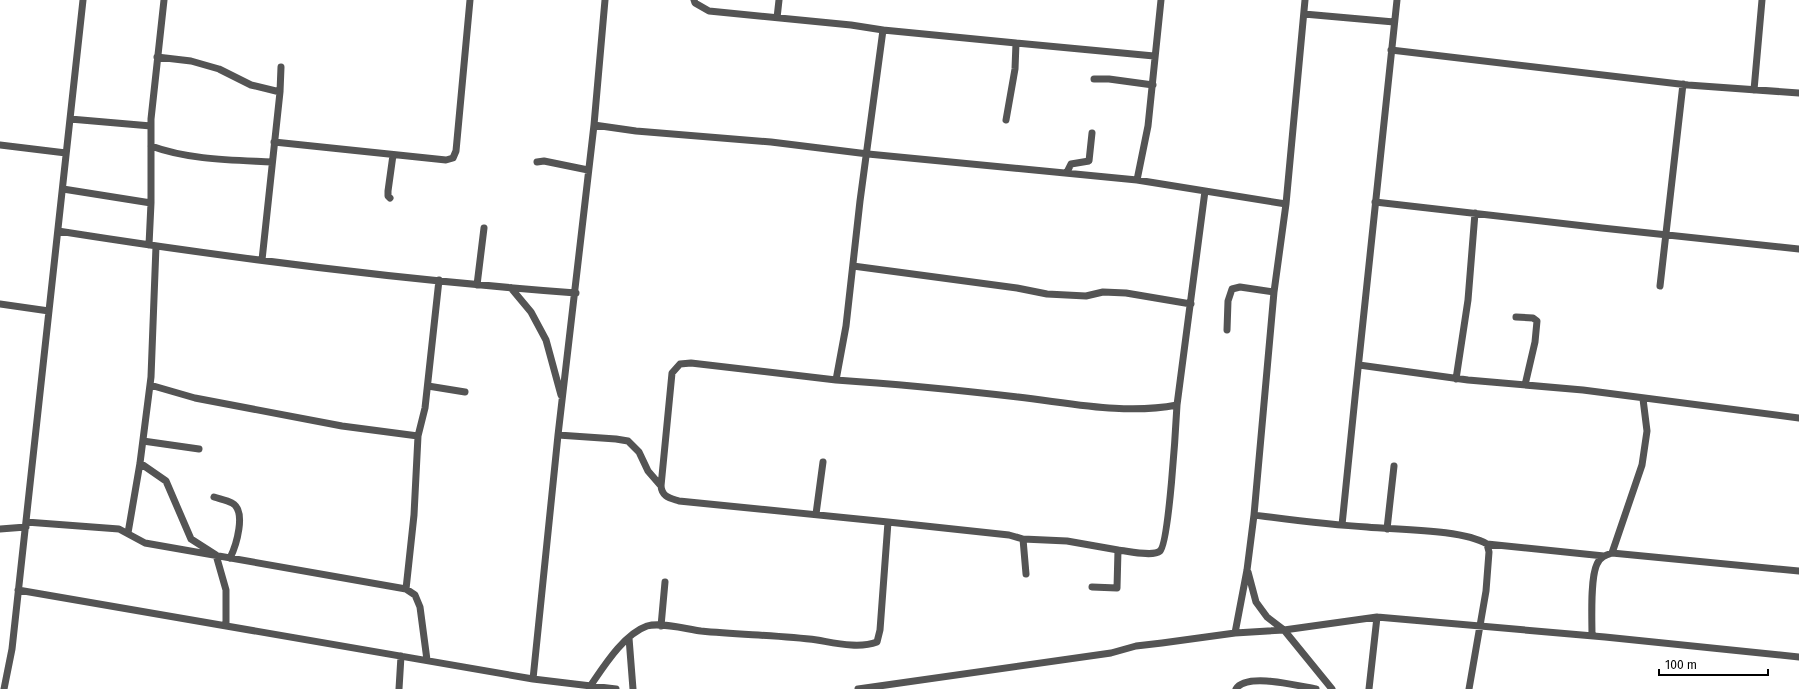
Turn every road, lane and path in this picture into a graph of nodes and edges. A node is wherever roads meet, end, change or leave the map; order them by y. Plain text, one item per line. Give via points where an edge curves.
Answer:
1 (83, 0) edge
2 (164, 0) edge
3 (470, 0) edge
4 (606, 0) edge
5 (694, 0) edge
6 (779, 0) edge
7 (1162, 0) edge
8 (1305, 0) edge
9 (1397, 0) edge
10 (1762, 0) edge
11 (1304, 14) junction
12 (777, 18) junction
13 (1394, 22) junction
14 (883, 30) junction
15 (1016, 43) junction
16 (1391, 50) junction
17 (1154, 56) junction
18 (157, 57) junction
19 (281, 67) dead end
20 (1094, 79) dead end
21 (1683, 84) junction
22 (1153, 85) junction
23 (1754, 90) junction
24 (280, 92) junction
25 (1799, 94) edge
26 (70, 119) junction
27 (1006, 120) dead end
28 (594, 125) junction
29 (151, 126) junction
30 (1092, 133) dead end
31 (274, 142) junction
32 (0, 145) edge
33 (151, 146) junction
34 (66, 153) junction
35 (868, 154) junction
36 (393, 155) junction
37 (272, 162) junction
38 (537, 162) dead end
39 (588, 170) junction
40 (1067, 172) junction
41 (1138, 180) junction
42 (63, 189) junction
43 (1205, 191) junction
44 (390, 198) dead end
45 (1375, 202) junction
46 (152, 203) junction
47 (1286, 204) junction
48 (1475, 213) junction
49 (484, 228) dead end
50 (58, 231) junction
51 (1666, 234) junction
52 (152, 246) junction
53 (1799, 248) edge
54 (262, 260) junction
55 (852, 266) junction
56 (439, 280) junction
57 (476, 285) junction
58 (1660, 286) dead end
59 (511, 288) junction
60 (1274, 292) junction
61 (576, 294) junction
62 (0, 304) edge
63 (1191, 304) junction
64 (49, 311) junction
65 (1516, 317) dead end
66 (1227, 330) dead end
67 (1359, 365) junction
68 (1456, 379) junction
69 (836, 380) junction
70 (150, 384) junction
71 (1525, 385) junction
72 (428, 386) junction
73 (465, 392) dead end
74 (562, 399) junction
75 (1643, 399) junction
76 (1177, 405) junction
77 (1799, 418) edge
78 (558, 435) junction
79 (418, 436) junction
80 (143, 441) junction
81 (199, 449) dead end
82 (824, 462) dead end
83 (140, 463) junction
84 (1394, 466) dead end
85 (661, 486) junction
86 (214, 497) dead end
87 (816, 514) junction
88 (1254, 515) junction
89 (888, 522) junction
90 (26, 525) junction
91 (1342, 525) junction
92 (1387, 528) junction
93 (0, 529) edge
94 (128, 533) junction
95 (1023, 539) junction
96 (1487, 544) junction
97 (1118, 550) junction
98 (1612, 553) junction
99 (216, 555) junction
100 (1604, 556) junction
101 (230, 558) junction
102 (1247, 570) junction
103 (1799, 571) edge
104 (1026, 574) dead end
105 (665, 582) dead end
106 (1092, 587) dead end
107 (406, 589) junction
108 (18, 590) junction
109 (1377, 617) junction
110 (226, 626) junction
111 (661, 626) junction
112 (1481, 626) junction
113 (1284, 630) junction
114 (1236, 633) junction
115 (1592, 636) junction
116 (629, 638) junction
117 (401, 656) junction
118 (1799, 657) edge
119 (427, 660) junction
120 (533, 678) junction
121 (591, 685) junction
122 (880, 688) edge
123 (4, 689) edge
124 (399, 689) edge
125 (616, 689) edge
126 (633, 689) edge
127 (858, 689) edge
128 (1236, 689) edge
129 (1316, 689) edge
130 (1332, 689) edge
131 (1369, 689) edge
132 (1469, 689) edge

1 - 26 street
2 - 18 street
3 - 36 street via 455,155 451,160
4 - 28 street
5 - 12 street via 699,7 709,11
6 - 12 street
7 - 17 street
8 - 11 street
9 - 13 street
10 - 23 street
11 - 13 street
11 - 47 street
12 - 14 street
13 - 16 street
14 - 15 street
14 - 35 street
15 - 17 street
15 - 27 street via 1015,69
16 - 21 street
16 - 45 street
17 - 22 street
18 - 24 street via 191,61 219,69 251,85
18 - 29 street
19 - 24 street
20 - 22 street
21 - 23 street
21 - 51 street
22 - 41 street
23 - 25 street
24 - 31 street
26 - 29 street
26 - 34 street
28 - 35 street
28 - 39 street
29 - 33 street
30 - 40 street via 1089,161 1071,164
31 - 36 street
31 - 37 street
32 - 34 street
33 - 37 street via 166,151 221,159
33 - 46 street
34 - 42 street
35 - 40 street
35 - 55 street
36 - 44 street via 388,191
37 - 54 street
38 - 39 street
39 - 61 street
40 - 41 street
41 - 43 street
42 - 46 street
42 - 50 street
43 - 47 street
43 - 63 street
45 - 48 street
45 - 67 street
46 - 52 street
47 - 60 street
48 - 51 street
48 - 68 street via 1468,300
49 - 57 street
50 - 52 street
50 - 64 street
51 - 53 street
51 - 58 street
52 - 54 street
52 - 70 street
54 - 56 street
55 - 63 street via 1047,294 1086,296 1103,292 1126,293
55 - 69 street via 846,326
56 - 57 street
56 - 72 street
57 - 59 street
59 - 61 street
59 - 74 street via 531,312 546,340
60 - 66 street via 1240,287 1232,289 1228,301
60 - 88 street
61 - 74 street
62 - 64 street
63 - 76 street
64 - 90 street
65 - 71 street via 1533,318 1537,321
67 - 68 street
67 - 91 street
68 - 71 street
69 - 76 street via 1011,396 1126,410
69 - 85 street via 720,366 680,364 672,373
70 - 79 street via 195,398 342,426
70 - 80 street
71 - 75 street
72 - 73 street
72 - 79 street
74 - 78 street
75 - 77 street
75 - 98 street via 1646,431 1642,465
76 - 97 street via 1169,506 1162,549 1153,554
78 - 85 street via 628,441 639,452 648,471
78 - 120 street
79 - 107 street via 414,515
80 - 81 street
80 - 83 street
82 - 87 street
83 - 94 street
83 - 99 street via 166,480 191,539
84 - 92 street
85 - 87 street via 666,497 679,501
86 - 101 street via 233,503 238,509 239,533
87 - 89 street
88 - 91 street
88 - 102 street
89 - 95 street via 1009,535
89 - 111 street via 877,642 869,645 846,644
90 - 93 street
90 - 94 street via 119,529
90 - 108 street
91 - 92 street
92 - 96 street via 1448,533 1481,540
94 - 99 street via 145,543
95 - 97 street via 1067,541
95 - 104 street
96 - 100 street
96 - 112 street via 1489,552
97 - 106 street via 1117,588
98 - 100 street
98 - 103 street
99 - 101 street
99 - 110 street via 226,590
100 - 115 street via 1597,564 1594,582
101 - 107 street
102 - 113 street via 1256,602 1267,617
102 - 114 street
105 - 111 street
107 - 119 street via 415,595 420,607
108 - 110 street
108 - 123 street via 12,649
109 - 112 street
109 - 113 street
109 - 131 street
110 - 117 street
111 - 116 street via 648,626
112 - 115 street
112 - 132 street
113 - 114 street
113 - 130 street
114 - 122 street via 1136,646
115 - 118 street
116 - 121 street
116 - 126 street
117 - 119 street
117 - 124 street
119 - 120 street
120 - 121 street
121 - 125 street
122 - 127 street
128 - 129 street via 1240,684 1250,681

